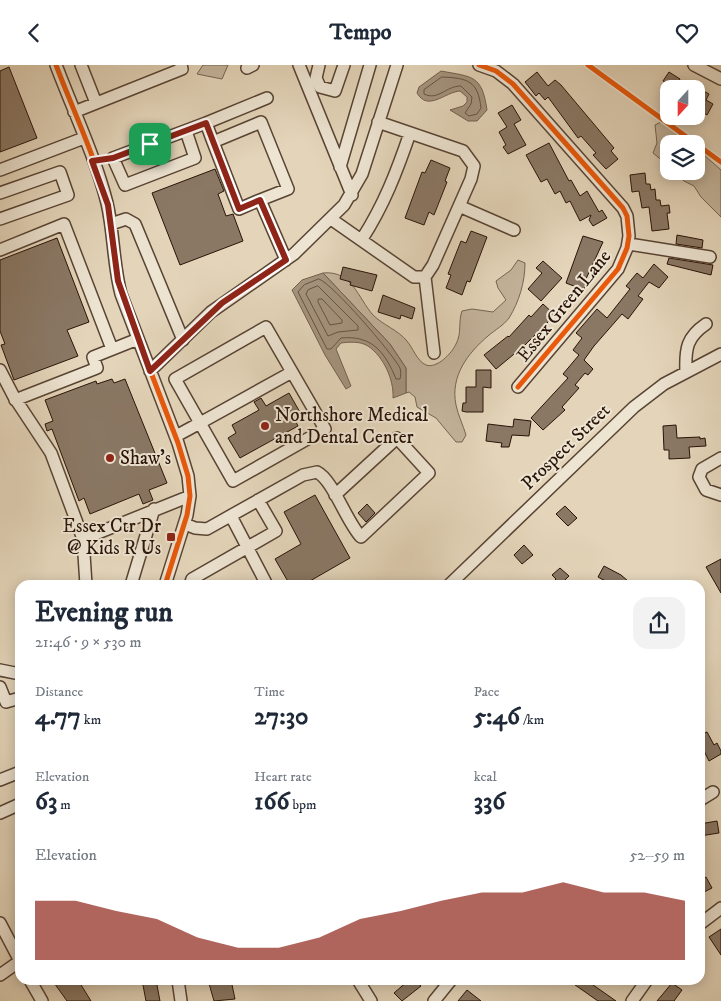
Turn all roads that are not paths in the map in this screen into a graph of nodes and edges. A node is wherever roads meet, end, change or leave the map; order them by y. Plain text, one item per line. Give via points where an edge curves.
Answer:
1 (56, 65) edge
2 (81, 65) edge
3 (180, 65) edge
4 (299, 65) edge
5 (319, 65) edge
6 (344, 65) edge
7 (370, 65) edge
8 (397, 65) edge
9 (479, 65) edge
10 (694, 65) edge
11 (721, 79) edge
12 (267, 98) dead end
13 (96, 103) junction
14 (74, 112) junction
15 (378, 122) junction
16 (206, 123) junction
17 (186, 131) junction
18 (410, 133) junction
19 (84, 138) junction
20 (213, 142) junction
21 (113, 158) junction
22 (92, 161) junction
23 (340, 167) junction
24 (0, 170) edge
25 (0, 193) edge
26 (352, 195) junction
27 (260, 200) junction
28 (460, 206) junction
29 (0, 219) edge
30 (331, 219) junction
31 (111, 224) junction
32 (514, 230) dead end
33 (362, 239) junction
34 (628, 244) junction
35 (0, 250) edge
36 (710, 257) dead end
37 (286, 260) junction
38 (425, 277) junction
39 (706, 324) dead end
40 (138, 339) junction
41 (183, 340) junction
42 (112, 349) junction
43 (434, 353) dead end
44 (721, 354) edge
45 (0, 370) edge
46 (150, 371) junction
47 (292, 372) junction
48 (686, 372) junction
49 (518, 387) dead end
50 (16, 400) junction
51 (200, 423) junction
52 (176, 437) junction
53 (721, 458) edge
54 (334, 495) junction
55 (721, 495) edge
56 (190, 496) junction
57 (258, 500) junction
58 (154, 509) junction
59 (231, 516) junction
60 (185, 525) junction
61 (83, 539) junction
62 (248, 547) junction
63 (86, 580) edge
64 (133, 580) edge
65 (167, 580) edge
66 (192, 580) edge
67 (264, 580) edge
68 (454, 580) edge
69 (0, 672) edge
70 (15, 674) edge
71 (1, 690) edge
72 (15, 699) edge
73 (15, 774) edge
74 (0, 780) edge
75 (713, 792) dead end
76 (705, 797) edge
77 (15, 806) edge
78 (0, 813) edge
79 (721, 908) edge
80 (705, 920) edge
81 (0, 923) edge
82 (15, 952) edge
83 (15, 964) edge
84 (0, 975) edge
85 (33, 985) edge
86 (179, 985) edge
87 (361, 985) edge
88 (447, 985) edge
89 (643, 985) edge
90 (42, 1001) edge
91 (181, 1001) edge
92 (371, 1001) edge
93 (434, 1001) edge
94 (632, 1001) edge

1 - 14 street
2 - 13 street
3 - 13 street via 182,69
4 - 23 street
5 - 6 street via 316,78 320,87 335,91
7 - 23 street
8 - 15 street
9 - 34 street, Essex Green Lane via 496,71 513,84 623,208 629,226
10 - 11 street
12 - 16 street
13 - 14 street
14 - 19 street
15 - 18 street
15 - 26 street
16 - 17 street
16 - 20 street
17 - 21 street
17 - 21 street via 195,158 125,185
18 - 28 street via 468,155 474,172
18 - 33 street via 395,177
19 - 22 street
19 - 24 street
20 - 27 street via 239,209
20 - 27 street via 261,122 288,189
21 - 22 street
22 - 31 street
23 - 26 street
25 - 29 street via 60,172 68,195
26 - 30 street
27 - 37 street
28 - 32 street
28 - 38 street
30 - 33 street
30 - 37 street
31 - 40 street via 118,281
31 - 41 street via 126,219 135,224
33 - 38 street via 405,273 421,279
34 - 36 street
34 - 49 street, Essex Green Lane via 623,260 610,280
35 - 42 street via 64,224
37 - 41 street via 222,303
38 - 43 street
39 - 48 street via 693,333 688,342
40 - 42 street
40 - 46 street
41 - 46 street
42 - 50 street via 93,357 97,368
44 - 48 street, Prospect Street
45 - 50 street
46 - 52 street
47 - 51 street
47 - 51 street via 266,327 175,379
47 - 51 street via 325,429 233,481
48 - 68 street, Prospect Street via 648,395 623,416
50 - 61 street via 51,453
51 - 52 street
52 - 56 street via 186,466
53 - 55 street via 702,469 699,477 706,489
54 - 54 street via 397,438 429,473 361,537
54 - 57 street via 324,476 317,471
56 - 58 street
56 - 60 street
57 - 59 street
57 - 62 street via 276,531
58 - 61 street
58 - 64 street
59 - 60 street via 207,529
59 - 62 street
60 - 65 street
61 - 63 street
62 - 66 street
62 - 67 street
69 - 70 street
71 - 72 street via 6,702
73 - 74 street
75 - 76 street
77 - 78 street
79 - 80 street
81 - 82 street
83 - 84 street
85 - 90 street
86 - 91 street
87 - 92 street
88 - 93 street
89 - 94 street

